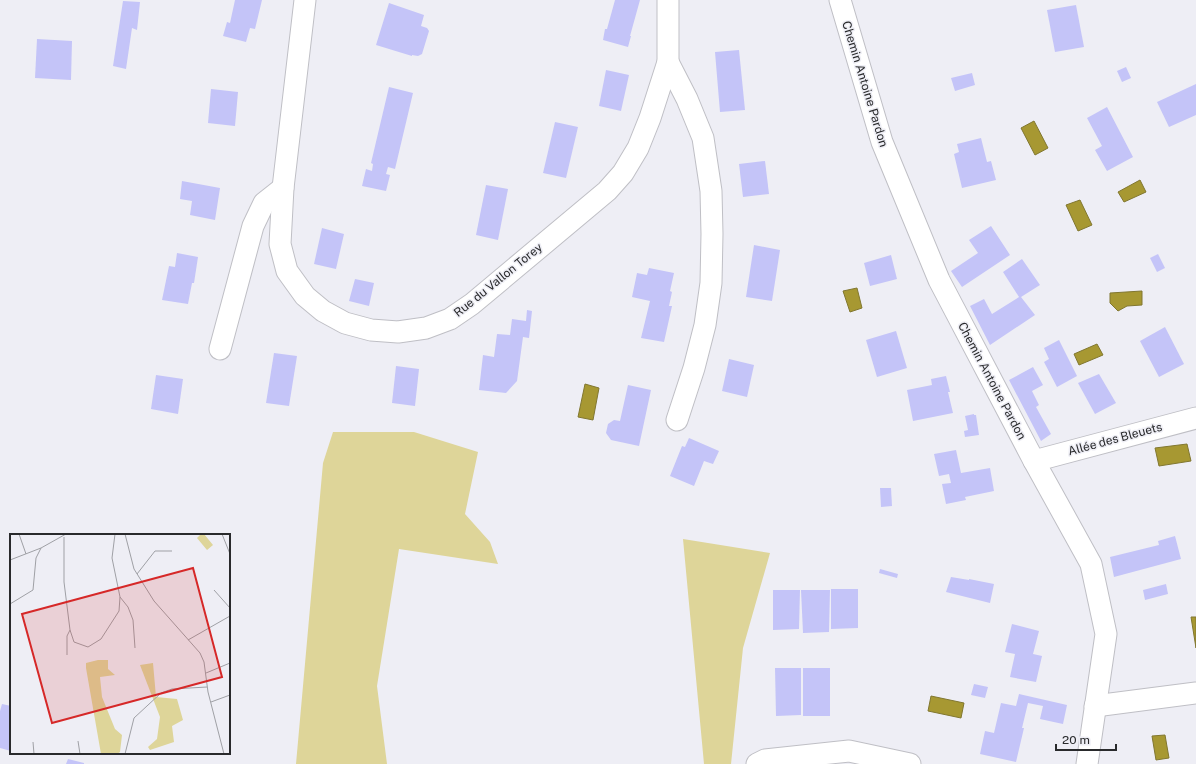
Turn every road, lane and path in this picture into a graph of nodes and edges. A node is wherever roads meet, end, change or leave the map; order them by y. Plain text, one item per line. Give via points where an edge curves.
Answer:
1 (305, 0) edge
2 (668, 0) edge
3 (840, 0) edge
4 (668, 62) junction
5 (283, 188) junction
6 (220, 349) dead end
7 (1196, 418) edge
8 (677, 420) dead end
9 (1034, 461) junction
10 (1196, 693) edge
11 (1095, 706) junction
12 (757, 764) edge
13 (910, 764) edge
14 (1087, 764) edge

1 - 5 street, Rue du Vallon Torey
2 - 4 street, Rue du Vallon Torey
3 - 9 street, Chemin Antoine Pardon via 882,142 939,280
4 - 5 street, Rue du Vallon Torey via 638,148 623,173 606,191 472,304 450,319 426,328 398,332 371,330 345,323 323,311 305,296 287,271 280,244
4 - 8 street, Rue du Vallon Torey via 688,99 703,138 711,191 711,283 705,325
5 - 6 street via 264,204 253,226
7 - 9 street, Allée des Bleuets
9 - 11 street, Chemin Antoine Pardon via 1092,564 1106,634
10 - 11 street
11 - 14 street, Chemin Antoine Pardon
12 - 13 street via 765,760 849,751

